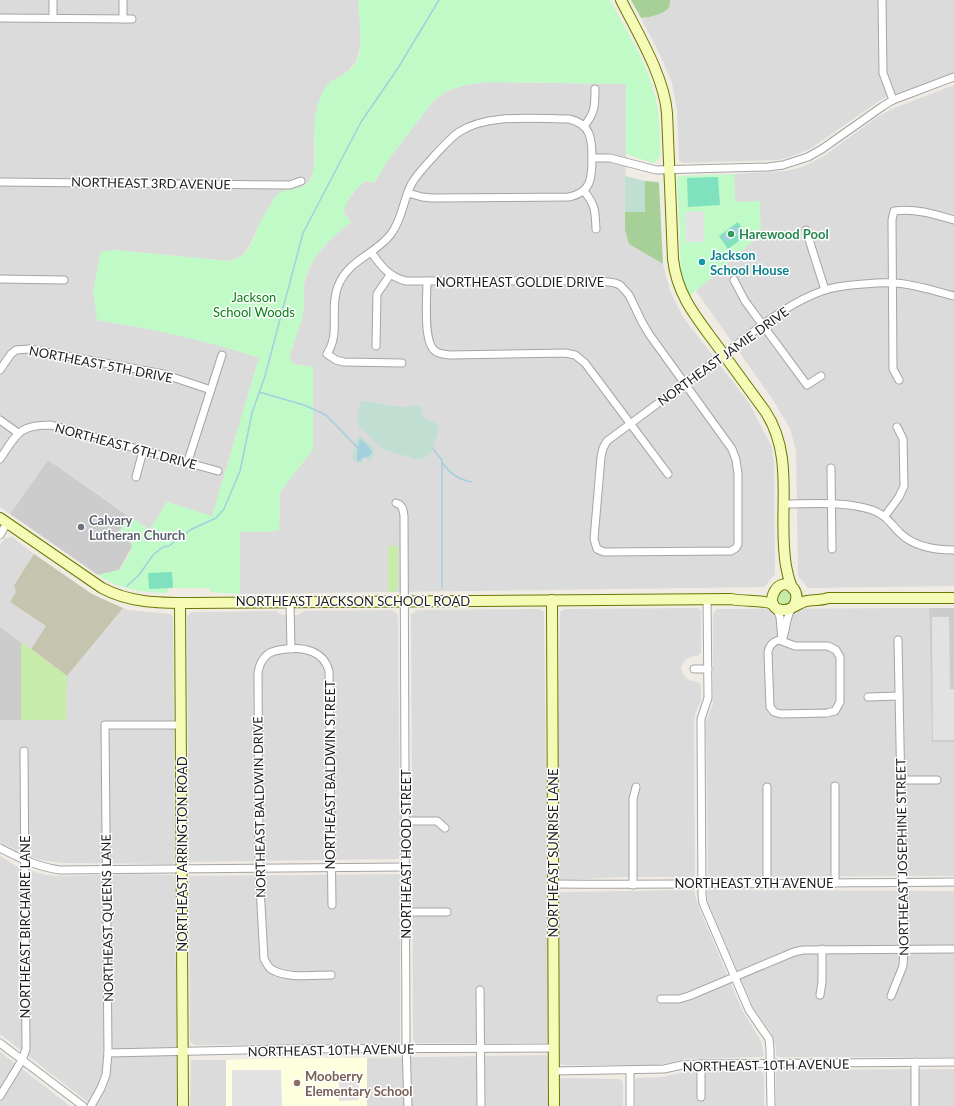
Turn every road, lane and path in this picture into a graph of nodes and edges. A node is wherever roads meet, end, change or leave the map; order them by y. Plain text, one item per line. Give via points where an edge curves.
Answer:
1 (53, 0) edge
2 (123, 0) edge
3 (621, 0) edge
4 (882, 0) edge
5 (0, 18) edge
6 (53, 18) junction
7 (123, 18) junction
8 (132, 19) dead end
9 (954, 78) edge
10 (595, 89) dead end
11 (893, 100) junction
12 (584, 126) junction
13 (592, 158) junction
14 (669, 170) junction
15 (301, 181) dead end
16 (0, 182) edge
17 (584, 191) junction
18 (408, 193) junction
19 (954, 220) edge
20 (596, 229) dead end
21 (806, 230) dead end
22 (371, 252) junction
23 (390, 275) junction
24 (0, 279) edge
25 (64, 280) dead end
26 (734, 280) dead end
27 (427, 281) junction
28 (893, 282) junction
29 (825, 290) junction
30 (954, 296) edge
31 (763, 324) junction
32 (376, 346) dead end
33 (724, 354) junction
34 (222, 355) dead end
35 (402, 363) dead end
36 (0, 370) edge
37 (821, 376) dead end
38 (899, 380) dead end
39 (685, 383) junction
40 (211, 390) junction
41 (0, 420) edge
42 (630, 423) junction
43 (898, 427) dead end
44 (18, 433) junction
45 (143, 451) junction
46 (0, 458) edge
47 (187, 464) junction
48 (831, 468) dead end
49 (218, 471) dead end
50 (668, 474) dead end
51 (136, 477) dead end
52 (396, 503) dead end
53 (783, 504) junction
54 (832, 505) junction
55 (885, 516) junction
56 (4, 520) edge
57 (0, 535) edge
58 (597, 549) joint
59 (832, 549) dead end
60 (954, 550) edge
61 (784, 557) junction
62 (776, 588) junction
63 (794, 590) junction
64 (828, 598) junction
65 (954, 598) edge
66 (707, 599) junction
67 (731, 599) junction
68 (552, 600) junction
69 (405, 601) junction
70 (290, 602) junction
71 (180, 603) junction
72 (775, 606) junction
73 (792, 607) junction
74 (782, 640) junction
75 (898, 640) dead end
76 (291, 649) junction
77 (694, 669) dead end
78 (708, 669) junction
79 (899, 696) junction
80 (868, 697) dead end
81 (180, 725) junction
82 (24, 751) dead end
83 (901, 780) junction
84 (937, 780) dead end
85 (835, 786) dead end
86 (636, 787) dead end
87 (767, 787) dead end
88 (406, 821) junction
89 (445, 828) dead end
90 (0, 848) edge
91 (25, 861) junction
92 (259, 868) junction
93 (331, 868) junction
94 (406, 868) junction
95 (106, 869) junction
96 (182, 869) junction
97 (903, 882) junction
98 (954, 882) edge
99 (702, 883) junction
100 (835, 883) junction
101 (554, 884) junction
102 (767, 884) junction
103 (633, 885) junction
104 (332, 905) dead end
105 (406, 912) junction
106 (447, 912) dead end
107 (822, 949) junction
108 (904, 949) junction
109 (954, 949) edge
110 (332, 975) dead end
111 (735, 976) junction
112 (480, 990) dead end
113 (820, 995) dead end
114 (891, 996) dead end
115 (661, 999) dead end
116 (0, 1043) edge
117 (480, 1048) junction
118 (554, 1048) junction
119 (407, 1049) junction
120 (183, 1052) junction
121 (108, 1053) junction
122 (22, 1060) junction
123 (915, 1062) junction
124 (954, 1062) edge
125 (701, 1064) junction
126 (771, 1064) junction
127 (630, 1070) junction
128 (554, 1071) junction
129 (0, 1096) edge
130 (701, 1097) dead end
131 (83, 1106) edge
132 (91, 1106) edge
133 (184, 1106) edge
134 (408, 1106) edge
135 (481, 1106) edge
136 (554, 1106) edge
137 (630, 1106) edge
138 (771, 1106) edge
139 (915, 1106) edge

1 - 6 street
2 - 7 street
3 - 14 street via 663,88 667,106
4 - 11 street via 883,69
5 - 6 street
6 - 7 street
7 - 8 street
9 - 11 street
10 - 12 street via 593,114
11 - 14 street via 822,149 796,161 768,167
12 - 13 street via 592,140
12 - 18 street via 569,119 498,119 474,125 459,132 444,147 419,173
13 - 14 street via 610,158 648,169
13 - 17 street via 592,176
14 - 33 street via 672,255 677,282 688,306
15 - 16 street, NORTHEAST 3RD AVENUE via 290,185
17 - 18 street via 567,197 432,198
17 - 20 street via 595,208
18 - 22 street via 394,230
19 - 28 street via 920,210 894,211
21 - 29 street
22 - 23 street
22 - 35 street via 351,267 339,284 335,299 334,334 327,354 344,362
23 - 27 street, NORTHEAST GOLDIE DRIVE via 406,281
23 - 32 street via 377,294
24 - 25 street
26 - 31 street
27 - 39 street, NORTHEAST GOLDIE DRIVE via 615,283 629,295 649,334
27 - 42 street via 427,333 433,349 440,354 575,355 585,363
28 - 29 street, NORTHEAST JAMIE DRIVE
28 - 30 street, NORTHEAST JAMIE DRIVE
28 - 38 street via 893,369
29 - 31 street, NORTHEAST JAMIE DRIVE
31 - 33 street, NORTHEAST JAMIE DRIVE
31 - 37 street via 807,385
33 - 39 street, NORTHEAST JAMIE DRIVE
33 - 53 street via 765,411 777,434 782,460
34 - 40 street
36 - 40 street, NORTHEAST 5TH DRIVE via 16,350 29,349 163,374
39 - 42 street, NORTHEAST JAMIE DRIVE
39 - 58 street, NORTHEAST GOLDIE DRIVE via 735,454 738,474 736,548 728,552 604,552
40 - 47 street
41 - 44 street
42 - 50 street
42 - 58 street, NORTHEAST JAMIE DRIVE via 607,441 603,448 594,539
43 - 55 street via 903,439 904,486
44 - 45 street, NORTHEAST 6TH DRIVE via 36,425 51,425
44 - 46 street
45 - 47 street, NORTHEAST 6TH DRIVE
45 - 51 street
47 - 49 street, NORTHEAST 6TH DRIVE
48 - 54 street
52 - 69 street, NORTHEAST HOOD STREET via 403,508 404,516
53 - 54 street
53 - 61 street
54 - 55 street via 851,505
54 - 59 street
55 - 60 street via 913,543 928,548
56 - 57 street
56 - 71 street, NORTHEAST JACKSON SCHOOL ROAD via 107,591 141,601
61 - 62 street
61 - 63 street
62 - 63 street via 787,586
62 - 67 street, NORTHEAST JACKSON SCHOOL ROAD via 762,594
62 - 72 street via 772,596
63 - 64 street via 802,594 822,594
63 - 73 street via 797,599
64 - 65 street
64 - 73 street via 822,601 806,601
66 - 67 street, NORTHEAST JACKSON SCHOOL ROAD
66 - 68 street, NORTHEAST JACKSON SCHOOL ROAD
66 - 78 street
67 - 72 street, NORTHEAST JACKSON SCHOOL ROAD via 763,601
68 - 69 street, NORTHEAST JACKSON SCHOOL ROAD
68 - 101 street, NORTHEAST SUNRISE LANE
69 - 70 street, NORTHEAST JACKSON SCHOOL ROAD
69 - 88 street, NORTHEAST HOOD STREET
70 - 71 street, NORTHEAST JACKSON SCHOOL ROAD
70 - 76 street
71 - 81 street, NORTHEAST ARRINGTON ROAD
72 - 73 street via 784,610
72 - 74 street via 780,617
73 - 74 street via 787,616 786,632
74 - 74 street via 775,641 769,648 770,707 780,714 835,711 840,702 840,657 836,650 828,646 795,646
75 - 79 street, NORTHEAST JOSEPHINE STREET
76 - 92 street, NORTHEAST BALDWIN DRIVE via 268,654 261,662 258,673
76 - 93 street, NORTHEAST BALDWIN STREET via 314,652 324,660 329,671
77 - 78 street
78 - 99 street via 707,702 701,719
79 - 80 street
79 - 83 street, NORTHEAST JOSEPHINE STREET
81 - 95 street, NORTHEAST QUEENS LANE via 105,725
81 - 96 street, NORTHEAST ARRINGTON ROAD
82 - 91 street, NORTHEAST BIRCHAIRE LANE
83 - 84 street
83 - 97 street, NORTHEAST JOSEPHINE STREET
85 - 100 street
86 - 103 street via 633,799
87 - 102 street
88 - 89 street via 437,822
88 - 94 street, NORTHEAST HOOD STREET
90 - 91 street
91 - 95 street via 60,870
91 - 122 street, NORTHEAST BIRCHAIRE LANE via 26,1049
92 - 93 street
92 - 96 street
92 - 110 street, NORTHEAST BALDWIN DRIVE via 262,949 269,968 287,975
93 - 94 street
93 - 104 street, NORTHEAST BALDWIN STREET
94 - 105 street, NORTHEAST HOOD STREET
95 - 96 street
95 - 121 street, NORTHEAST QUEENS LANE
96 - 120 street, NORTHEAST ARRINGTON ROAD
97 - 98 street, NORTHEAST 9TH AVENUE
97 - 100 street, NORTHEAST 9TH AVENUE
97 - 108 street, NORTHEAST JOSEPHINE STREET
99 - 102 street, NORTHEAST 9TH AVENUE
99 - 103 street, NORTHEAST 9TH AVENUE
99 - 111 street via 703,902
100 - 102 street, NORTHEAST 9TH AVENUE
101 - 103 street, NORTHEAST 9TH AVENUE
101 - 118 street, NORTHEAST SUNRISE LANE
105 - 106 street
105 - 119 street, NORTHEAST HOOD STREET
107 - 108 street
107 - 111 street via 794,952
107 - 113 street
108 - 109 street
108 - 114 street, NORTHEAST JOSEPHINE STREET via 903,966
111 - 115 street via 689,996
111 - 126 street via 749,1010 767,1036
112 - 117 street
116 - 122 street
117 - 118 street, NORTHEAST 10TH AVENUE
117 - 119 street, NORTHEAST 10TH AVENUE
117 - 135 street
118 - 128 street, NORTHEAST SUNRISE LANE
119 - 120 street, NORTHEAST 10TH AVENUE
119 - 134 street, NORTHEAST HOOD STREET
120 - 121 street, NORTHEAST 10TH AVENUE
120 - 133 street, NORTHEAST ARRINGTON ROAD
121 - 132 street, NORTHEAST QUEENS LANE via 106,1075
122 - 129 street, NORTHEAST BIRCHAIRE LANE
122 - 131 street
123 - 124 street, NORTHEAST 10TH AVENUE
123 - 126 street, NORTHEAST 10TH AVENUE
123 - 139 street
125 - 126 street, NORTHEAST 10TH AVENUE
125 - 127 street, NORTHEAST 10TH AVENUE
125 - 130 street
126 - 138 street
127 - 128 street, NORTHEAST 10TH AVENUE
127 - 137 street
128 - 136 street, NORTHEAST SUNRISE LANE

